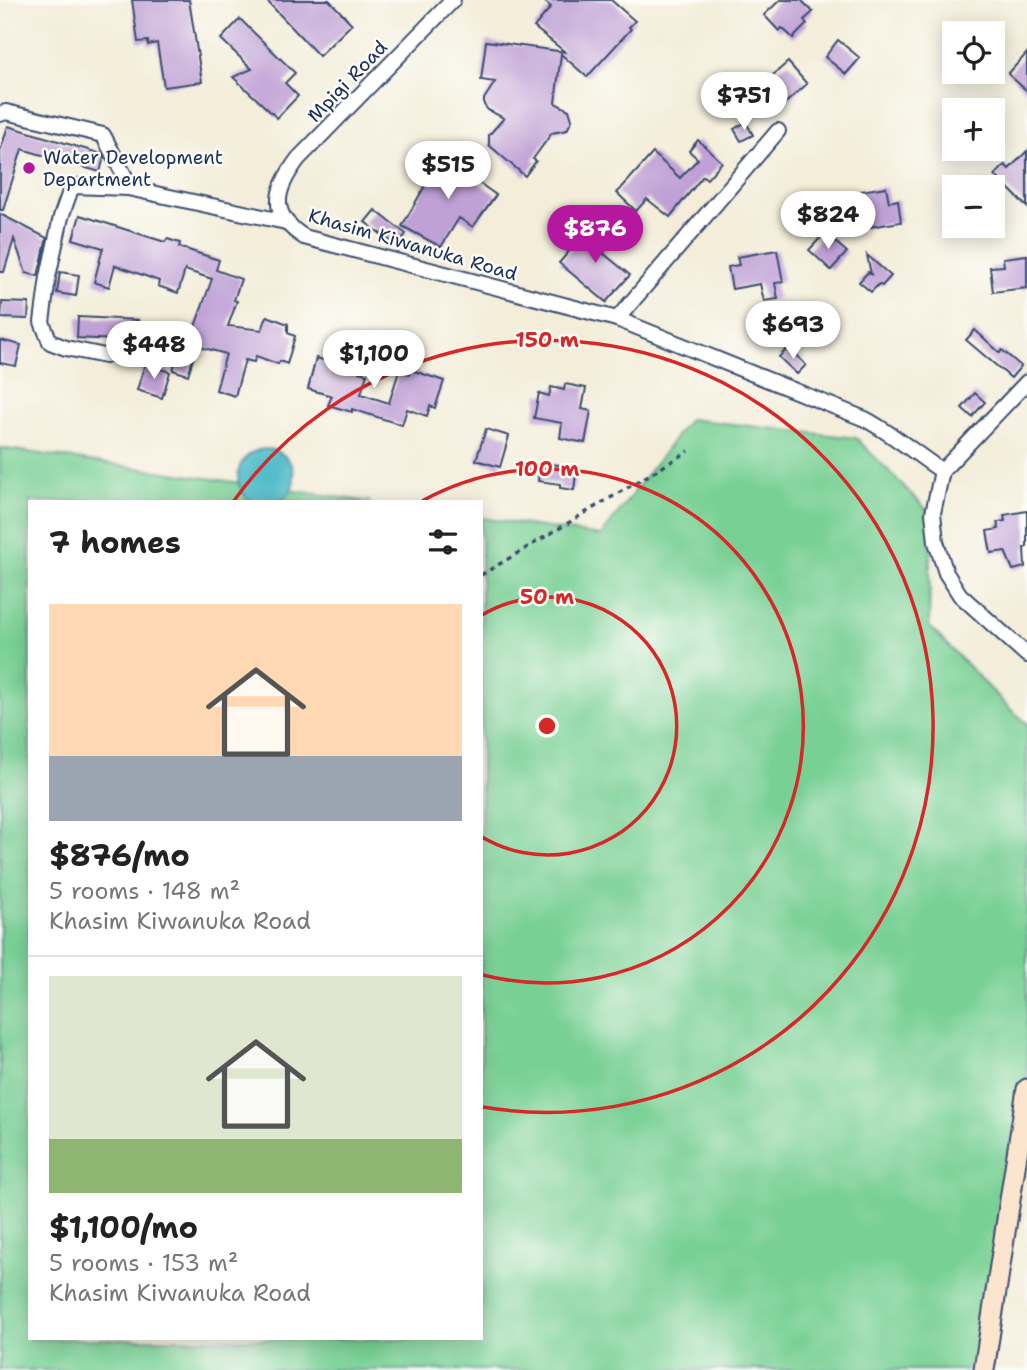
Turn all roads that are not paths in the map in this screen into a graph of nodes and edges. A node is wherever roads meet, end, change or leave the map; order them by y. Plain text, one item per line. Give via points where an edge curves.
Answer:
1 (453, 0) edge
2 (0, 114) edge
3 (778, 131) dead end
4 (298, 159) joint
5 (131, 188) junction
6 (286, 222) junction
7 (617, 320) junction
8 (104, 356) dead end
9 (1027, 382) edge
10 (942, 471) junction
11 (1027, 655) edge
12 (1027, 1089) edge
13 (984, 1370) edge

1 - 4 street, Mpigi Road
2 - 5 street via 6,111 103,135
3 - 7 street
4 - 6 street, Khasim Kiwanuka Road via 283,178 279,196
5 - 6 street
5 - 8 street via 72,186 48,277 43,322 50,342
6 - 7 street, Khasim Kiwanuka Road via 304,237
7 - 10 street, Khasim Kiwanuka Road via 865,419
9 - 10 street
10 - 11 street via 933,513 946,573 960,594
12 - 13 street

